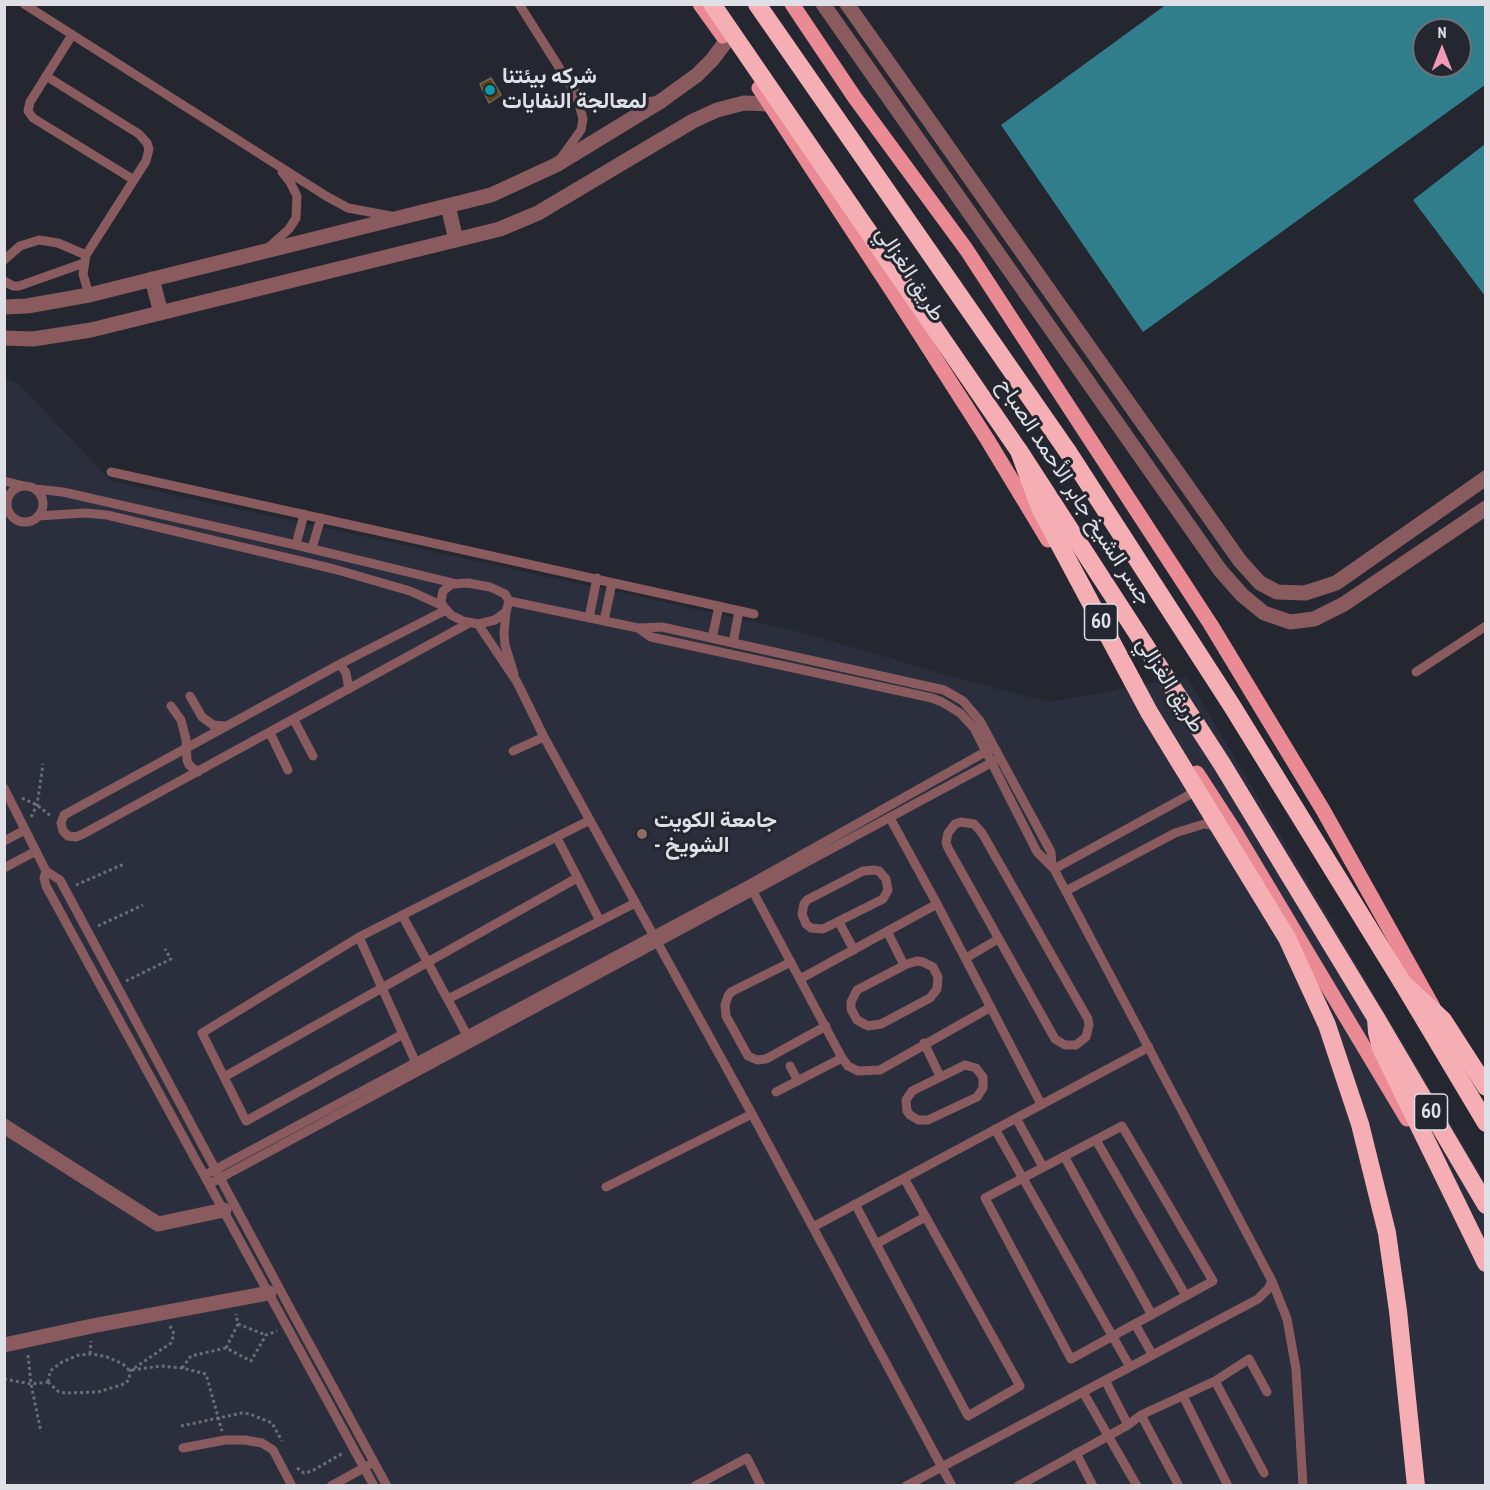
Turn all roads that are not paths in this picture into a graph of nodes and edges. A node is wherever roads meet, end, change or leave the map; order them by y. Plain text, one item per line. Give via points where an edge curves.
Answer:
1 (24, 4) edge
2 (519, 4) edge
3 (700, 4) edge
4 (712, 4) edge
5 (757, 4) edge
6 (792, 4) edge
7 (824, 4) edge
8 (847, 4) edge
9 (72, 35) junction
10 (727, 40) junction
11 (46, 76) junction
12 (574, 91) junction
13 (661, 101) junction
14 (770, 104) junction
15 (556, 165) junction
16 (279, 168) junction
17 (134, 180) junction
18 (448, 206) junction
19 (400, 218) junction
20 (456, 240) junction
21 (263, 252) junction
22 (85, 259) junction
23 (4, 260) edge
24 (152, 279) junction
25 (4, 281) edge
26 (89, 295) junction
27 (4, 307) edge
28 (161, 313) junction
29 (4, 338) edge
30 (1019, 451) junction
31 (111, 472) dead end
32 (1485, 478) edge
33 (4, 481) edge
34 (24, 486) junction
35 (35, 489) junction
36 (1485, 508) edge
37 (7, 512) edge
38 (304, 514) junction
39 (38, 516) junction
40 (321, 518) junction
41 (296, 545) junction
42 (312, 548) junction
43 (597, 579) junction
44 (612, 582) junction
45 (457, 584) junction
46 (509, 601) junction
47 (719, 606) junction
48 (445, 608) junction
49 (739, 611) junction
50 (506, 612) junction
51 (754, 614) dead end
52 (589, 618) junction
53 (604, 621) junction
54 (473, 623) junction
55 (1485, 626) edge
56 (638, 628) junction
57 (712, 638) junction
58 (733, 642) junction
59 (340, 664) junction
60 (1416, 672) dead end
61 (517, 682) junction
62 (349, 689) junction
63 (190, 696) dead end
64 (171, 705) dead end
65 (294, 720) junction
66 (225, 726) junction
67 (270, 733) junction
68 (544, 737) junction
69 (185, 748) junction
70 (990, 750) junction
71 (513, 751) dead end
72 (313, 756) dead end
73 (1000, 758) junction
74 (991, 763) junction
75 (288, 770) dead end
76 (198, 772) junction
77 (1205, 787) junction
78 (5, 789) edge
79 (890, 818) junction
80 (590, 820) junction
81 (25, 830) junction
82 (1234, 830) junction
83 (557, 838) junction
84 (4, 840) edge
85 (36, 851) junction
86 (1053, 867) junction
87 (4, 868) edge
88 (46, 871) junction
89 (577, 878) junction
90 (751, 888) junction
91 (1066, 891) junction
92 (636, 903) junction
93 (937, 904) junction
94 (402, 915) junction
95 (600, 921) junction
96 (839, 922) junction
97 (887, 932) junction
98 (359, 937) junction
99 (656, 939) junction
100 (998, 939) junction
101 (854, 950) junction
102 (966, 958) junction
103 (791, 962) junction
104 (428, 963) junction
105 (904, 965) junction
106 (800, 979) junction
107 (1402, 982) junction
108 (382, 987) junction
109 (448, 999) junction
110 (991, 1006) junction
111 (1376, 1018) junction
112 (826, 1026) junction
113 (403, 1034) junction
114 (467, 1035) junction
115 (924, 1043) junction
116 (1149, 1047) junction
117 (842, 1059) junction
118 (416, 1062) junction
119 (790, 1066) dead end
120 (940, 1076) junction
121 (224, 1077) junction
122 (798, 1081) junction
123 (1485, 1087) edge
124 (776, 1092) dead end
125 (1485, 1098) edge
126 (1041, 1104) junction
127 (753, 1114) junction
128 (1016, 1118) junction
129 (1485, 1123) edge
130 (4, 1126) edge
131 (995, 1129) junction
132 (1096, 1140) junction
133 (1064, 1156) junction
134 (1043, 1167) junction
135 (218, 1174) junction
136 (904, 1178) junction
137 (1022, 1178) junction
138 (207, 1179) junction
139 (606, 1187) dead end
140 (855, 1204) junction
141 (1485, 1205) edge
142 (224, 1210) junction
143 (925, 1217) junction
144 (813, 1227) junction
145 (876, 1244) junction
146 (1485, 1250) edge
147 (1485, 1263) edge
148 (1272, 1281) junction
149 (269, 1293) junction
150 (1186, 1296) junction
151 (1152, 1315) junction
152 (1135, 1324) junction
153 (1112, 1336) junction
154 (4, 1345) edge
155 (1152, 1354) junction
156 (1130, 1367) junction
157 (1105, 1380) junction
158 (1215, 1381) junction
159 (1083, 1392) junction
160 (1267, 1392) dead end
161 (1183, 1396) junction
162 (1141, 1415) junction
163 (1128, 1425) junction
164 (1109, 1435) junction
165 (183, 1448) dead end
166 (1076, 1453) junction
167 (374, 1462) junction
168 (942, 1466) junction
169 (364, 1467) junction
170 (1264, 1473) dead end
171 (1037, 1475) junction
172 (292, 1485) edge
173 (331, 1485) edge
174 (374, 1485) edge
175 (387, 1485) edge
176 (695, 1485) edge
177 (761, 1485) edge
178 (906, 1485) edge
179 (952, 1485) edge
180 (1018, 1485) edge
181 (1042, 1485) edge
182 (1093, 1485) edge
183 (1137, 1485) edge
184 (1179, 1485) edge
185 (1228, 1485) edge
186 (1303, 1485) edge
187 (1416, 1485) edge

1 - 9 lane
2 - 12 lane
3 - 10 main road, طريق الغزالي / 60
4 - 30 highway, جسر الشيخ جابر الأحمد الصباح / 60
5 - 107 highway, جسر الشيخ جابر الأحمد الصباح / 60 via 1068,452 1232,706
6 - 125 main road, 60 via 855,98 966,249 1217,635 1323,810
7 - 36 street via 1220,570 1264,613 1290,622 1314,619 1344,604
8 - 32 street via 1240,561 1260,583 1277,592 1305,593 1336,583
9 - 11 lane
9 - 16 lane
10 - 13 street via 697,75
10 - 14 main road, طريق الغزالي / 60
11 - 17 lane via 143,138 148,155
11 - 17 lane via 28,106 30,115
12 - 13 lane via 602,106
12 - 15 lane via 583,119 581,130
13 - 15 street
14 - 20 street via 744,103 717,110 538,213 500,229
14 - 77 main road, طريق الغزالي / 60
15 - 18 street via 491,195
16 - 19 lane via 348,208
16 - 21 lane via 297,196 296,218
17 - 22 lane
18 - 19 street
18 - 20 street
19 - 21 street
20 - 28 street
21 - 24 street
22 - 23 lane via 58,243 39,240 20,246
22 - 25 lane via 19,286
22 - 26 lane
24 - 26 street
24 - 28 street
26 - 27 street
28 - 29 street via 69,334
30 - 111 highway, جسر الشيخ جابر الأحمد الصباح / 60, bridge via 1222,764
30 - 187 highway, bridge via 1040,508 1138,692 1287,939 1327,1025 1360,1124 1387,1233
31 - 38 lane
33 - 34 lane
34 - 35 lane
34 - 37 lane via 12,491
35 - 39 lane via 43,505
35 - 41 lane
37 - 39 lane via 20,521
38 - 40 lane
38 - 41 lane
39 - 48 lane via 107,515 334,569 410,591
40 - 42 lane
40 - 43 lane
41 - 42 lane
42 - 45 lane
43 - 44 lane
43 - 52 lane
44 - 47 lane
44 - 53 lane
45 - 46 lane via 490,587 505,594
45 - 48 lane via 443,591
46 - 50 lane
46 - 52 lane
47 - 49 lane
47 - 57 lane
48 - 54 lane via 457,618
48 - 59 lane
49 - 51 lane
49 - 58 lane
50 - 54 lane via 495,620
50 - 61 lane via 504,633
52 - 53 lane
53 - 56 lane
54 - 61 lane
54 - 62 lane
55 - 60 lane
56 - 57 lane via 654,626
56 - 70 lane via 651,638 942,702 960,713
57 - 58 lane
58 - 70 lane via 944,690 972,711
59 - 62 lane
59 - 66 lane
61 - 68 lane
62 - 65 lane
63 - 66 lane via 202,717 213,725
64 - 69 lane via 181,720
65 - 67 lane
65 - 72 lane
66 - 69 lane
67 - 75 lane
67 - 76 lane
68 - 71 lane
68 - 80 lane
69 - 76 lane via 187,760
69 - 76 lane via 64,815 63,831 76,837
70 - 73 lane
70 - 74 lane
70 - 90 lane
73 - 74 lane
73 - 86 lane via 1051,852
74 - 79 lane
74 - 86 lane via 1037,852
77 - 82 main road, طريق الغزالي / 60
77 - 86 lane
78 - 81 lane
79 - 90 lane
79 - 93 lane
80 - 83 lane
80 - 92 lane
81 - 84 lane
81 - 85 lane
82 - 91 lane via 1204,824 1184,830
82 - 146 main road, طريق الغزالي / 60
83 - 89 lane
83 - 94 lane
85 - 87 lane
85 - 88 lane
86 - 91 lane
88 - 135 lane via 57,877 65,890
88 - 138 lane via 46,886
89 - 95 lane
89 - 104 lane
90 - 99 lane
90 - 103 lane
91 - 116 lane
92 - 95 lane
92 - 99 lane
93 - 97 lane
93 - 102 lane
94 - 98 lane
94 - 104 lane
95 - 109 lane
96 - 96 lane via 823,929 811,928 803,920 804,904 812,896 863,871 874,870 883,875 888,884 883,899
96 - 101 lane
97 - 101 lane
97 - 105 lane
98 - 108 lane
98 - 121 lane via 201,1033
99 - 114 lane
99 - 127 lane
99 - 135 lane
100 - 100 lane via 1055,1039 1065,1046 1082,1042 1089,1031 1088,1019 982,833 974,824 955,824 948,832 948,848
100 - 102 lane
101 - 106 lane
102 - 110 lane
103 - 106 lane
103 - 112 lane via 730,992 725,1011 731,1026 748,1056 757,1060 770,1058
104 - 108 lane
104 - 109 lane
105 - 105 lane via 917,961 933,967 938,983 934,994 881,1024 868,1026 857,1020 851,1009 857,990
106 - 112 lane
107 - 123 highway, bridge via 1443,1020
107 - 129 highway, 60, bridge
108 - 113 lane
108 - 121 lane
109 - 114 lane
110 - 115 lane
110 - 126 lane
111 - 141 highway, 60
111 - 147 highway, bridge via 1381,1048
112 - 117 lane
113 - 118 lane
113 - 121 lane via 246,1121
114 - 118 lane
115 - 117 lane via 880,1070 858,1071
115 - 120 lane
116 - 126 lane
116 - 148 lane
117 - 122 lane
118 - 135 lane
119 - 122 lane
120 - 120 lane via 959,1066 971,1065 983,1077 983,1088 977,1097 928,1120 914,1119 907,1111 908,1095
122 - 124 lane
126 - 128 lane
127 - 139 lane
127 - 144 lane
128 - 131 lane
128 - 134 lane
130 - 142 street via 158,1224
131 - 136 lane
131 - 137 lane
132 - 133 lane
132 - 150 lane
132 - 150 lane via 1122,1126 1213,1281
133 - 134 lane
133 - 151 lane
134 - 137 lane
135 - 138 lane
135 - 167 lane
136 - 140 lane
136 - 143 lane
137 - 153 lane
137 - 153 lane via 985,1198 1071,1359
138 - 142 lane
140 - 144 lane
140 - 145 lane
142 - 149 lane
143 - 145 lane
143 - 145 lane via 1020,1386 969,1416
144 - 168 lane
148 - 155 lane via 1258,1299
148 - 186 lane via 1287,1319 1296,1369
149 - 154 street
149 - 169 lane
150 - 151 lane
151 - 152 lane
152 - 153 lane
152 - 155 lane
153 - 156 lane
155 - 156 lane
156 - 157 lane
157 - 159 lane
157 - 163 lane
158 - 160 lane via 1249,1359
158 - 161 lane
158 - 170 lane
159 - 164 lane
159 - 168 lane
161 - 162 lane
161 - 185 lane
162 - 163 lane
162 - 184 lane
163 - 164 lane
164 - 166 lane
164 - 183 lane
165 - 172 lane via 225,1440 262,1443 273,1450
166 - 171 lane
166 - 182 lane
167 - 169 lane
167 - 175 lane
168 - 178 lane
168 - 179 lane
169 - 173 lane
169 - 174 lane
171 - 180 lane
171 - 181 lane
176 - 177 lane via 747,1458

